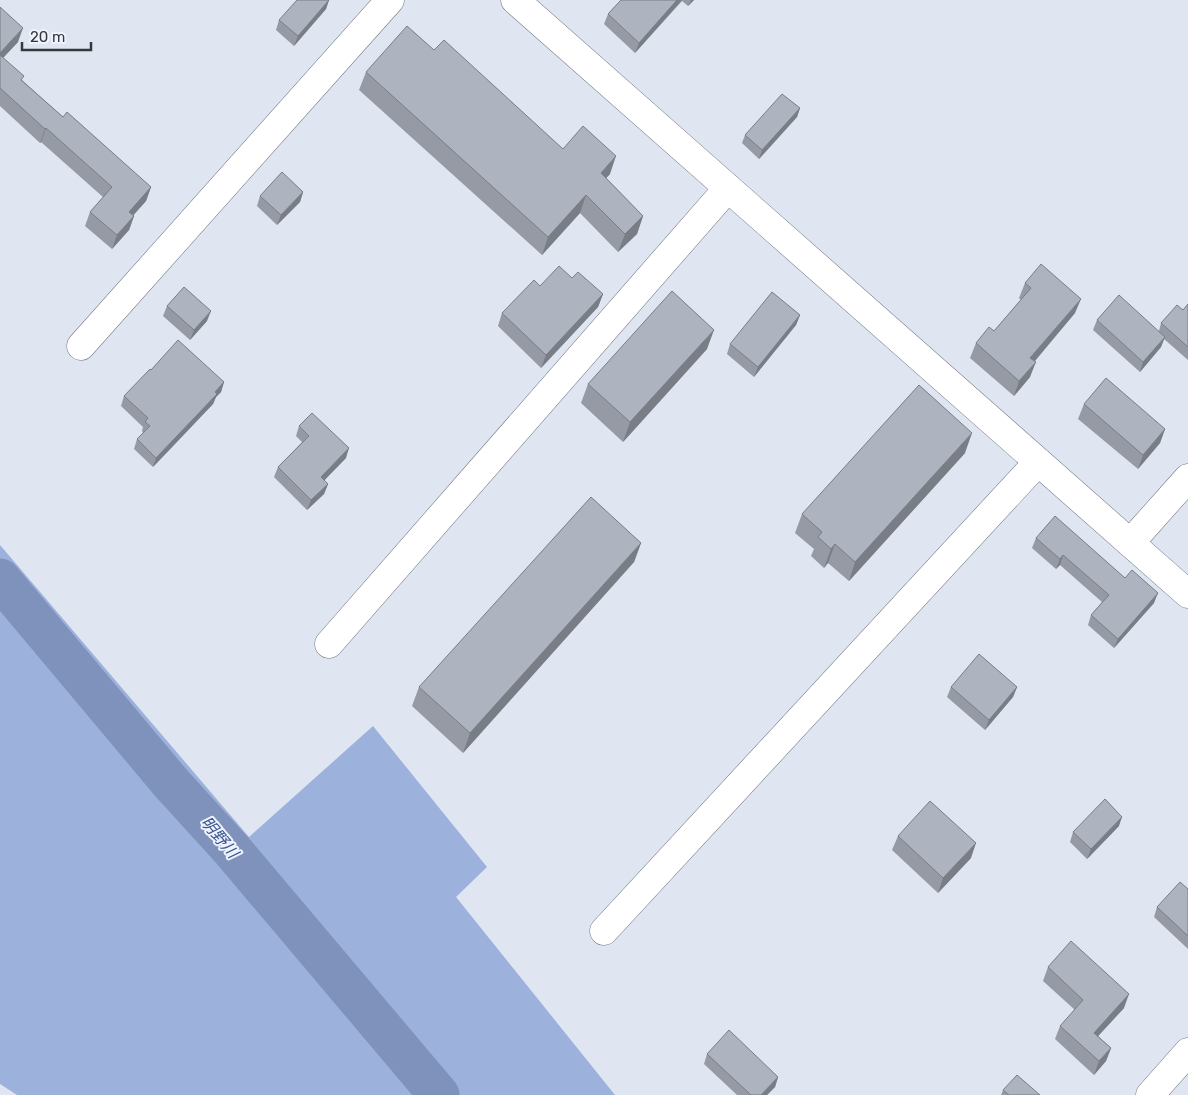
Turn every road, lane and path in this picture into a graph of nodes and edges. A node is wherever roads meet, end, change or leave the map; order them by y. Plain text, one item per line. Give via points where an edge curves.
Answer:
1 (390, 0) edge
2 (515, 0) edge
3 (728, 188) junction
4 (81, 346) dead end
5 (1038, 462) junction
6 (1188, 478) edge
7 (1130, 543) junction
8 (1188, 594) edge
9 (329, 644) dead end
10 (604, 931) dead end
11 (1188, 1052) edge
12 (1150, 1095) edge

1 - 4 street
2 - 3 street
3 - 5 street
3 - 9 street
5 - 7 street
5 - 10 street
6 - 7 street
7 - 8 street
11 - 12 street

